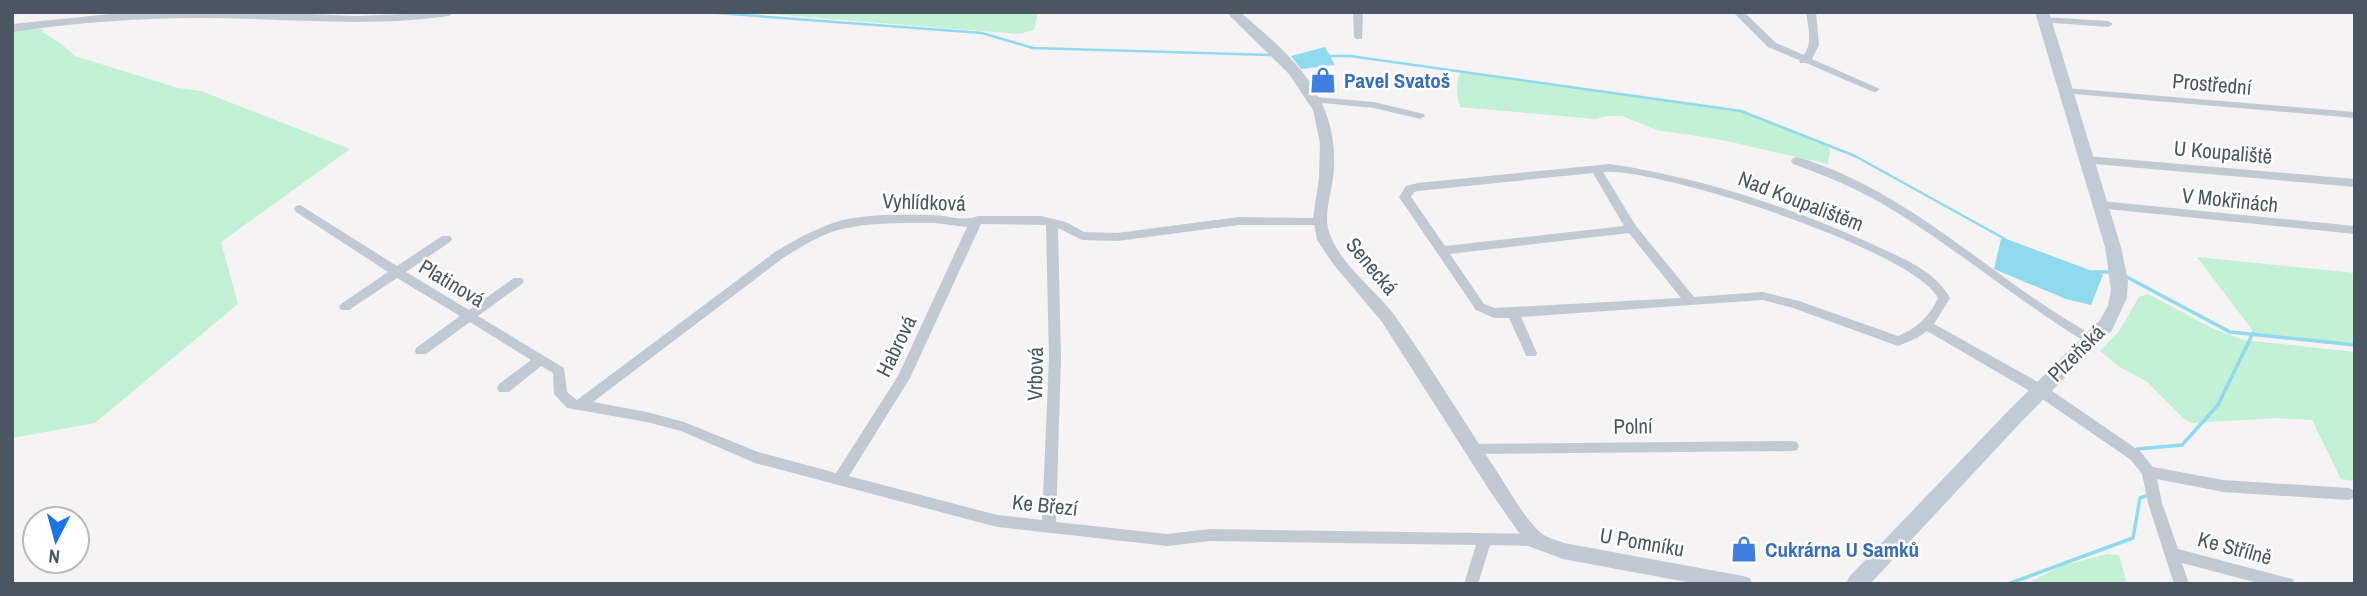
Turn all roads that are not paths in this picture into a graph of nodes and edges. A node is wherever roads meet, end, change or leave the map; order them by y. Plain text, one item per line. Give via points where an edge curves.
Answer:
1 (449, 12) edge
2 (1358, 12) edge
3 (1738, 12) edge
4 (1811, 12) edge
5 (1240, 15) edge
6 (2043, 16) edge
7 (2108, 24) dead end
8 (12, 28) edge
9 (1359, 37) dead end
10 (1804, 61) junction
11 (1875, 89) dead end
12 (2066, 91) junction
13 (1315, 100) junction
14 (1420, 116) dead end
15 (2355, 116) edge
16 (2087, 160) junction
17 (1797, 161) dead end
18 (1596, 169) junction
19 (2355, 183) edge
20 (2101, 205) junction
21 (300, 209) dead end
22 (1052, 222) junction
23 (1319, 222) junction
24 (974, 224) junction
25 (1632, 229) junction
26 (2355, 230) edge
27 (446, 239) dead end
28 (1441, 251) junction
29 (397, 272) junction
30 (518, 281) dead end
31 (1691, 302) junction
32 (345, 307) dead end
33 (1513, 313) junction
34 (470, 316) junction
35 (1925, 324) junction
36 (2091, 340) junction
37 (421, 351) dead end
38 (1531, 353) dead end
39 (542, 359) junction
40 (505, 388) dead end
41 (2040, 390) junction
42 (573, 403) junction
43 (1792, 446) dead end
44 (1474, 449) junction
45 (2149, 472) junction
46 (840, 479) junction
47 (2349, 494) dead end
48 (1049, 527) junction
49 (1485, 539) junction
50 (1535, 540) junction
51 (2172, 554) junction
52 (1471, 584) edge
53 (1743, 584) edge
54 (1856, 584) edge
55 (2182, 584) edge
56 (2288, 584) edge

1 - 8 street via 382,21 136,16
2 - 9 street
3 - 10 street via 1772,45
4 - 10 street via 1816,47
5 - 13 street
6 - 7 street, Plzeňská
6 - 12 main road, Plzeňská
10 - 11 street
12 - 15 street, Prostřední
12 - 16 main road, Plzeňská
13 - 14 street via 1374,105
13 - 23 street via 1324,124 1327,175
16 - 19 street, U Koupaliště
16 - 20 main road, Plzeňská
17 - 36 street via 1874,193
18 - 25 street
18 - 28 street, Nad Koupalištěm via 1410,189 1405,197
18 - 35 street, Nad Koupalištěm via 1645,172 1704,186 1831,229 1940,286 1944,298
20 - 26 street, V Mokřinách
20 - 36 main road, Plzeňská via 2117,269 2119,298 2113,315
21 - 29 street, Platinová
22 - 23 street, Vyhlídková via 1082,236 1117,237 1239,221
22 - 24 street, Vyhlídková via 978,220
22 - 48 street, Vrbová via 1055,358
23 - 44 street, Senecká via 1336,259 1388,317
24 - 42 street, Vyhlídková via 934,219 836,226 779,255
24 - 46 street, Habrová via 904,378
25 - 28 street
25 - 31 street
27 - 29 street
28 - 33 street, Nad Koupalištěm via 1480,307 1493,313
29 - 32 street
29 - 34 street, Platinová
30 - 34 street
31 - 33 street, Nad Koupalištěm
31 - 35 street, Nad Koupalištěm via 1763,296 1898,341 1909,339
33 - 38 street
34 - 37 street
34 - 39 street, Platinová
35 - 41 street
36 - 41 main road, Plzeňská
39 - 40 street
39 - 42 street, Platinová via 559,371 561,394
41 - 45 street via 2120,443
41 - 54 main road, Plzeňská
42 - 46 street, Ke Březí via 647,416 755,457
43 - 44 street, Polní
44 - 50 street, Senecká
45 - 47 street via 2223,486
45 - 51 street, Ke Střílně
46 - 48 street, Ke Březí via 997,521
48 - 49 street, Ke Březí via 1167,540 1211,535
49 - 50 street, Ke Březí
49 - 52 street
50 - 53 street, U Pomníku via 1563,551
51 - 55 street
51 - 56 street, Ke Střílně

